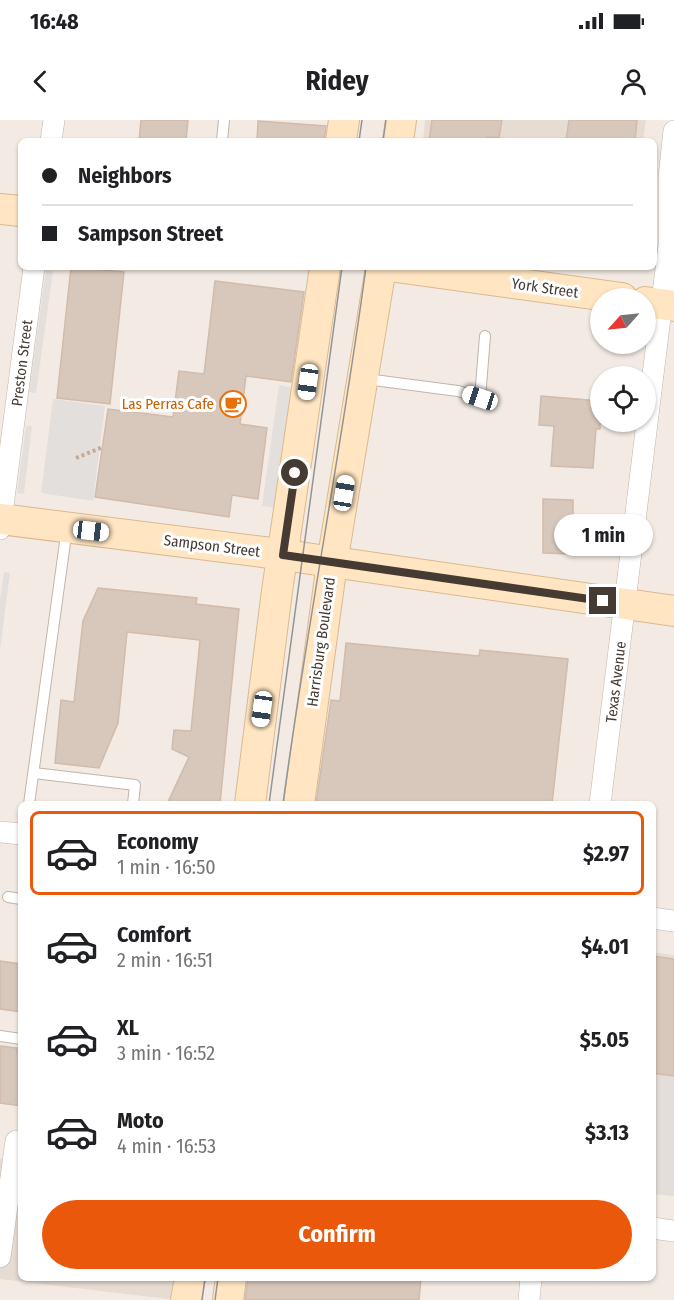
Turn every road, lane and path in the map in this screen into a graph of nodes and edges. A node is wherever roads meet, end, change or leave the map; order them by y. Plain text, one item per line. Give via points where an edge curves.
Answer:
1 (54, 120) edge
2 (224, 120) edge
3 (344, 120) edge
4 (401, 120) edge
5 (674, 130) edge
6 (51, 138) edge
7 (222, 138) edge
8 (341, 138) edge
9 (398, 138) edge
10 (0, 209) edge
11 (18, 212) edge
12 (34, 270) edge
13 (325, 270) edge
14 (381, 270) edge
15 (418, 270) edge
16 (590, 294) edge
17 (660, 304) edge
18 (485, 336) dead end
19 (363, 378) junction
20 (102, 447) dead end
21 (76, 458) dead end
22 (0, 523) edge
23 (67, 528) junction
24 (283, 555) junction
25 (332, 563) junction
26 (626, 604) junction
27 (674, 611) edge
28 (34, 773) junction
29 (29, 801) edge
30 (133, 801) edge
31 (250, 801) edge
32 (299, 801) edge
33 (600, 801) edge
34 (0, 832) edge
35 (18, 834) edge
36 (8, 897) dead end
37 (18, 899) edge
38 (656, 919) edge
39 (674, 921) edge
40 (0, 1035) edge
41 (18, 1038) edge
42 (12, 1140) edge
43 (656, 1229) edge
44 (674, 1231) edge
45 (0, 1257) edge
46 (189, 1281) edge
47 (231, 1281) edge
48 (531, 1281) edge
49 (186, 1300) edge
50 (228, 1300) edge
51 (529, 1300) edge

1 - 6 street
2 - 7 lane
3 - 8 main road
4 - 9 main road
5 - 17 street, Texas Avenue via 669,244
10 - 11 main road
12 - 22 street, Preston Street
13 - 24 main road
14 - 19 main road, Harrisburg Boulevard
15 - 16 main road, York Street
17 - 26 street, Texas Avenue
18 - 19 lane via 480,398 458,391
19 - 25 main road, Harrisburg Boulevard
20 - 21 path
22 - 23 main road, Sampson Street
23 - 24 main road, Sampson Street
23 - 28 lane
24 - 25 main road, Sampson Street
24 - 31 main road
25 - 26 main road, Sampson Street
25 - 32 main road, Harrisburg Boulevard
26 - 27 main road, Sampson Street
26 - 33 street, Texas Avenue
28 - 29 lane
28 - 30 lane via 135,785
34 - 35 street
36 - 37 lane
38 - 39 street
40 - 41 lane
42 - 45 street
43 - 44 street
46 - 49 main road
47 - 50 main road
48 - 51 street

